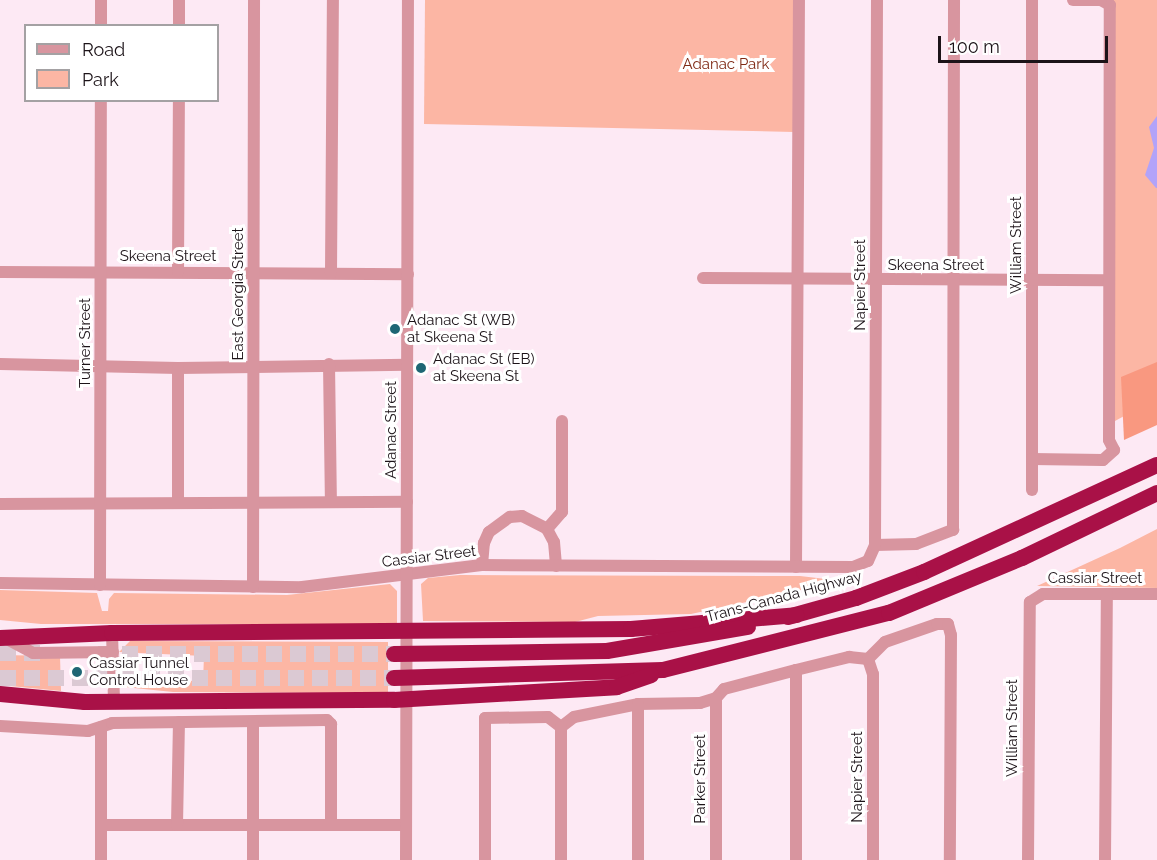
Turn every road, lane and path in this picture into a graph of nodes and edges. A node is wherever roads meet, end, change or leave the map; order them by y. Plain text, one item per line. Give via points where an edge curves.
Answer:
1 (101, 0) edge
2 (179, 0) edge
3 (254, 0) edge
4 (333, 0) edge
5 (408, 0) edge
6 (799, 0) edge
7 (877, 0) edge
8 (954, 0) edge
9 (1032, 0) edge
10 (1073, 0) edge
11 (101, 24) edge
12 (179, 24) edge
13 (101, 102) edge
14 (179, 102) edge
15 (0, 272) edge
16 (101, 272) junction
17 (178, 272) junction
18 (255, 273) junction
19 (331, 273) junction
20 (408, 274) junction
21 (703, 278) dead end
22 (1109, 280) junction
23 (799, 281) junction
24 (876, 281) junction
25 (955, 281) junction
26 (1031, 281) junction
27 (0, 364) edge
28 (101, 364) junction
29 (329, 364) junction
30 (407, 365) junction
31 (254, 367) junction
32 (178, 368) junction
33 (562, 422) dead end
34 (1032, 459) junction
35 (1157, 465) edge
36 (1032, 490) dead end
37 (1157, 493) edge
38 (331, 501) junction
39 (407, 502) junction
40 (178, 503) junction
41 (253, 503) junction
42 (0, 504) edge
43 (100, 504) junction
44 (547, 529) junction
45 (875, 545) junction
46 (482, 565) junction
47 (556, 566) junction
48 (796, 567) junction
49 (406, 573) junction
50 (0, 583) edge
51 (100, 585) junction
52 (253, 587) junction
53 (1107, 594) junction
54 (1157, 594) edge
55 (1033, 598) joint
56 (796, 615) junction
57 (112, 633) junction
58 (3, 638) edge
59 (113, 652) junction
60 (394, 654) tunnel mouth
61 (868, 659) junction
62 (663, 670) junction
63 (796, 670) junction
64 (394, 678) tunnel mouth
65 (0, 694) edge
66 (716, 698) junction
67 (114, 702) junction
68 (638, 704) junction
69 (179, 722) junction
70 (253, 723) junction
71 (0, 726) edge
72 (101, 727) junction
73 (561, 727) junction
74 (331, 824) junction
75 (101, 825) junction
76 (177, 825) junction
77 (253, 825) junction
78 (406, 825) junction
79 (101, 860) edge
80 (253, 860) edge
81 (406, 860) edge
82 (485, 860) edge
83 (561, 860) edge
84 (638, 860) edge
85 (716, 860) edge
86 (796, 860) edge
87 (873, 860) edge
88 (950, 860) edge
89 (1028, 860) edge
90 (1105, 860) edge

1 - 11 street
2 - 12 street
3 - 18 street, East Georgia Street
4 - 19 street
5 - 20 street, Adanac Street
6 - 23 street
7 - 24 street, Napier Street
8 - 25 street
9 - 26 street, William Street
10 - 22 street via 1107,2
13 - 16 street, Turner Street
14 - 17 street
15 - 16 street, Skeena Street
16 - 17 street, Skeena Street
16 - 28 street, Turner Street
17 - 18 street, Skeena Street
18 - 19 street, Skeena Street
18 - 31 street, East Georgia Street
19 - 20 street, Skeena Street
20 - 30 street, Adanac Street
21 - 23 street, Skeena Street
22 - 26 street, Skeena Street
22 - 34 street via 1109,440 1114,450 1103,460
23 - 24 street, Skeena Street
23 - 48 street
24 - 25 street, Skeena Street
24 - 45 street, Napier Street
25 - 26 street, Skeena Street
25 - 45 street via 953,530 916,544
26 - 34 street, William Street
27 - 28 street
28 - 32 street
28 - 43 street, Turner Street
29 - 30 street
29 - 31 street
29 - 38 street
30 - 39 street, Adanac Street
31 - 32 street
31 - 41 street, East Georgia Street
32 - 40 street
33 - 44 street via 562,512
34 - 36 street, William Street
35 - 56 highway, Trans-Canada Highway via 924,572
37 - 62 highway via 1022,558 889,613
38 - 39 street
38 - 41 street
39 - 49 street, Adanac Street
40 - 41 street
40 - 43 street
41 - 52 street, East Georgia Street
42 - 43 street
43 - 51 street, Turner Street
44 - 46 street via 522,516 498,523 484,543
44 - 47 street via 554,542
45 - 48 street, Cassiar Street via 872,556 862,564
46 - 47 street, Cassiar Street
46 - 49 street, Cassiar Street
47 - 48 street, Cassiar Street
49 - 52 street, Cassiar Street via 330,585
49 - 78 street, Adanac Street
50 - 51 street, Cassiar Street
51 - 52 street, Cassiar Street
53 - 54 street, Cassiar Street
53 - 55 street, Cassiar Street via 1043,594
53 - 90 street
55 - 89 street, William Street via 1029,608
56 - 57 highway via 631,629
56 - 60 highway, Trans-Canada Highway via 728,633 607,651
57 - 58 highway
57 - 59 street
58 - 59 street via 33,653
59 - 67 street
61 - 63 street via 849,657
61 - 87 street, Napier Street via 873,674
61 - 88 street via 885,642 937,624 948,624
62 - 64 highway
62 - 67 highway via 617,687 504,695 394,700
63 - 66 street via 724,689
63 - 86 street
65 - 67 highway
66 - 68 street via 700,703
66 - 85 street, Parker Street
68 - 73 street via 574,717
68 - 84 street
69 - 70 street
69 - 72 street
69 - 76 street
70 - 74 street via 327,720 331,724
70 - 77 street
71 - 72 street via 88,731
72 - 75 street
73 - 82 street via 548,717 485,718
73 - 83 street
74 - 77 street
74 - 78 street
75 - 76 street
75 - 79 street
76 - 77 street
77 - 80 street
78 - 81 street, Adanac Street

